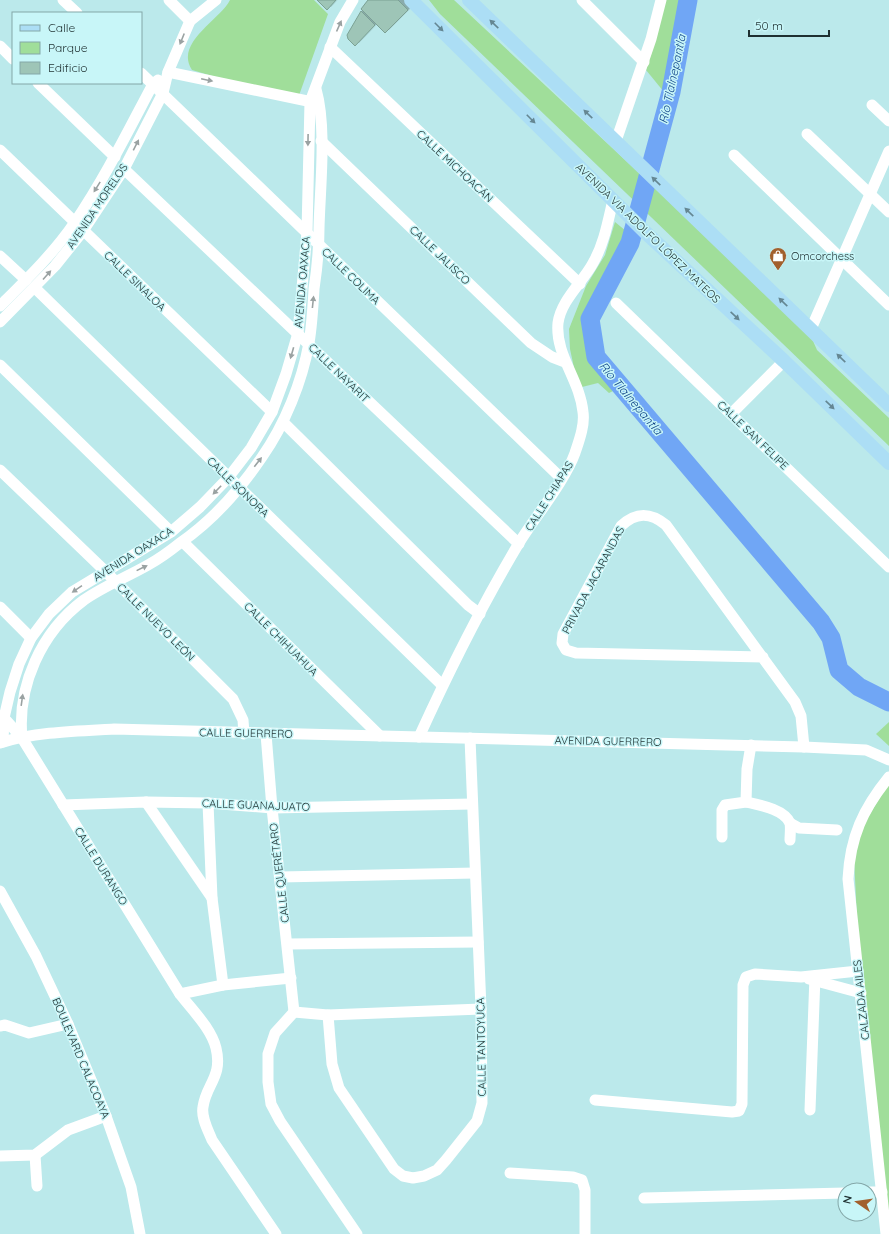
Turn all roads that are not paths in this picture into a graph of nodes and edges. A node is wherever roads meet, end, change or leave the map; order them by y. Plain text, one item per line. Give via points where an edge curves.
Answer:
1 (63, 0) edge
2 (169, 0) edge
3 (216, 0) edge
4 (353, 0) edge
5 (411, 0) edge
6 (469, 0) edge
7 (582, 0) edge
8 (661, 0) edge
9 (422, 6) edge
10 (76, 12) edge
11 (190, 21) junction
12 (0, 46) edge
13 (330, 47) junction
14 (12, 58) edge
15 (644, 62) junction
16 (168, 72) junction
17 (142, 74) edge
18 (39, 84) edge
19 (153, 84) junction
20 (163, 92) junction
21 (315, 102) junction
22 (872, 105) dead end
23 (889, 121) edge
24 (807, 134) dead end
25 (321, 141) junction
26 (616, 142) junction
27 (0, 150) edge
28 (889, 151) edge
29 (115, 156) junction
30 (734, 156) dead end
31 (124, 169) junction
32 (871, 194) junction
33 (613, 200) junction
34 (889, 212) edge
35 (74, 222) junction
36 (83, 231) junction
37 (307, 232) junction
38 (319, 245) junction
39 (0, 256) edge
40 (842, 260) junction
41 (26, 280) junction
42 (580, 284) junction
43 (35, 288) junction
44 (616, 303) dead end
45 (889, 305) edge
46 (0, 306) edge
47 (0, 322) edge
48 (811, 329) junction
49 (298, 333) junction
50 (309, 344) junction
51 (784, 361) junction
52 (565, 362) junction
53 (0, 366) edge
54 (889, 405) edge
55 (272, 412) junction
56 (731, 414) junction
57 (284, 423) junction
58 (889, 463) edge
59 (0, 470) edge
60 (228, 478) junction
61 (561, 478) junction
62 (238, 488) junction
63 (171, 532) junction
64 (183, 542) junction
65 (519, 544) junction
66 (889, 567) edge
67 (105, 571) junction
68 (115, 581) junction
69 (0, 607) edge
70 (480, 614) junction
71 (31, 638) junction
72 (763, 657) junction
73 (442, 685) junction
74 (2, 717) edge
75 (244, 734) junction
76 (266, 734) junction
77 (380, 736) junction
78 (420, 737) junction
79 (22, 738) junction
80 (470, 738) junction
81 (2, 743) edge
82 (748, 745) junction
83 (804, 747) junction
84 (889, 760) edge
85 (889, 776) edge
86 (146, 802) junction
87 (746, 802) junction
88 (208, 803) junction
89 (472, 804) junction
90 (63, 805) junction
91 (272, 808) junction
92 (790, 823) junction
93 (837, 830) dead end
94 (722, 838) dead end
95 (790, 840) dead end
96 (475, 873) junction
97 (280, 877) junction
98 (0, 891) edge
99 (212, 898) junction
100 (478, 942) junction
101 (288, 944) junction
102 (858, 971) junction
103 (291, 978) junction
104 (814, 978) junction
105 (222, 985) junction
106 (861, 993) junction
107 (180, 994) junction
108 (481, 1009) junction
109 (294, 1012) junction
110 (328, 1015) junction
111 (68, 1024) junction
112 (0, 1026) edge
113 (595, 1100) dead end
114 (810, 1110) dead end
115 (106, 1116) junction
116 (35, 1155) junction
117 (0, 1156) edge
118 (510, 1173) dead end
119 (37, 1186) dead end
120 (877, 1192) edge
121 (882, 1192) junction
122 (837, 1193) edge
123 (644, 1198) dead end
124 (140, 1234) edge
125 (276, 1234) edge
126 (357, 1234) edge
127 (585, 1234) edge
128 (886, 1234) edge

1 - 10 street
2 - 11 street
3 - 11 street, AVENIDA MORELOS
13 -> 4 street, AVENIDA OAXACA via 340,22
5 - 9 main road, AVENIDA VIA ADOLFO LÓPEZ MATEOS
26 -> 6 main road
7 - 15 street
8 - 15 street
9 -> 33 main road, AVENIDA VIA ADOLFO LÓPEZ MATEOS
11 -> 16 street, AVENIDA MORELOS
12 - 14 street
13 - 21 street, AVENIDA OAXACA via 316,89
13 - 42 street, CALLE MICHOACÁN
15 - 26 street
16 - 19 street, AVENIDA MORELOS
16 - 20 street, AVENIDA MORELOS
16 -> 21 street
17 - 19 street, CALLE COLIMA
18 - 29 street
19 - 20 street, CALLE COLIMA
19 - 29 street, AVENIDA MORELOS
31 -> 20 street, AVENIDA MORELOS
20 - 37 street, CALLE COLIMA
21 - 25 street, AVENIDA OAXACA
21 -> 37 street, AVENIDA OAXACA
22 - 23 street
24 - 32 street
25 - 38 street, AVENIDA OAXACA
25 - 52 street, CALLE JALISCO via 531,343
48 -> 26 main road
27 - 35 street, CALLE SINALOA
28 - 32 street
29 -> 35 street, AVENIDA MORELOS
30 - 40 street
31 - 36 street, AVENIDA MORELOS
31 - 49 street, CALLE NAYARIT
32 - 34 street
32 - 40 street
33 - 42 street, CALLE CHIAPAS via 601,245
33 -> 51 main road, AVENIDA VIA ADOLFO LÓPEZ MATEOS
35 - 36 street, CALLE SINALOA
35 - 41 street, AVENIDA MORELOS
43 -> 36 street, AVENIDA MORELOS
36 - 55 street, CALLE SINALOA
37 - 38 street, CALLE COLIMA
37 - 49 street, AVENIDA OAXACA
50 -> 38 street, AVENIDA OAXACA
38 - 61 street, CALLE COLIMA
39 - 41 street
40 - 45 street
40 - 48 street
41 - 46 street, AVENIDA MORELOS
42 - 52 street, CALLE CHIAPAS via 564,305 558,321 558,339
43 - 47 street, AVENIDA MORELOS
43 - 60 street, CALLE SONORA
44 - 56 street, CALLE SAN FELIPE
54 -> 48 main road
49 - 50 street, CALLE NAYARIT
49 -> 55 street, AVENIDA OAXACA
50 - 57 street, AVENIDA OAXACA
50 - 65 street, CALLE NAYARIT
51 - 56 street
51 -> 58 main road, AVENIDA VIA ADOLFO LÓPEZ MATEOS
52 - 61 street, CALLE CHIAPAS via 579,392 584,413 574,455
53 - 63 street
55 - 60 street, AVENIDA OAXACA via 251,448
56 - 66 street, CALLE SAN FELIPE
62 -> 57 street, AVENIDA OAXACA
57 - 70 street
59 - 67 street, CALLE NUEVO LEÓN
60 - 62 street, CALLE SONORA
60 -> 63 street, AVENIDA OAXACA
61 - 65 street, CALLE CHIAPAS
62 - 64 street, AVENIDA OAXACA
62 - 73 street, CALLE SONORA
63 - 67 street, AVENIDA OAXACA via 140,553
68 -> 64 street, AVENIDA OAXACA via 149,565
64 - 77 street, CALLE CHIHUAHUA
65 - 70 street, CALLE CHIAPAS
67 - 68 street, CALLE NUEVO LEÓN
67 -> 71 street, AVENIDA OAXACA via 72,592 49,614
68 - 75 street, CALLE NUEVO LEÓN via 233,699 243,720
79 -> 68 street, AVENIDA OAXACA via 20,717 23,694 42,647 61,622 83,601
69 - 71 street
70 - 73 street, CALLE CHIAPAS
71 - 74 street, AVENIDA OAXACA
72 - 72 street, PRIVADA JACARANDAS via 666,524 647,514 628,519 621,526 563,634 562,643 566,650 576,653
72 - 83 street, PRIVADA JACARANDAS via 801,716
73 - 78 street, CALLE CHIAPAS
74 - 79 street
74 - 81 street, AVENIDA OAXACA
75 - 76 street, CALLE GUERRERO
75 - 79 street, CALLE GUERRERO via 114,730
76 - 77 street, CALLE GUERRERO
76 - 91 street, CALLE QUERÉTARO
77 - 78 street, CALLE GUERRERO
78 - 80 street, CALLE GUERRERO
79 - 81 street, CALLE GUERRERO
79 - 90 street, CALLE DURANGO
80 - 82 street, AVENIDA GUERRERO
80 - 89 street, CALLE TANTOYUCA
82 - 83 street, AVENIDA GUERRERO
82 - 87 street
83 - 84 street, AVENIDA GUERRERO via 866,750
85 - 102 street, CALZADA AILES via 866,808 849,855 848,879
86 - 88 street, CALLE GUANAJUATO
86 - 90 street, CALLE GUANAJUATO
86 - 99 street
87 - 92 street via 771,809 783,815
87 - 94 street via 725,805 722,810
88 - 91 street, CALLE GUANAJUATO
88 - 99 street
89 - 91 street, CALLE GUANAJUATO
89 - 96 street, CALLE TANTOYUCA
90 - 107 street, CALLE DURANGO
91 - 97 street, CALLE QUERÉTARO
92 - 93 street via 799,828
92 - 95 street
96 - 97 street
96 - 100 street, CALLE TANTOYUCA
97 - 101 street, CALLE QUERÉTARO
98 - 111 street, BOULEVARD CALACOAYA via 36,956
99 - 105 street
100 - 101 street
100 - 108 street, CALLE TANTOYUCA
101 - 103 street, CALLE QUERÉTARO
102 - 104 street
102 - 106 street, CALZADA AILES
103 - 105 street
103 - 109 street, CALLE QUERÉTARO
104 - 106 street
104 - 113 street via 755,974 746,976 743,984 742,1104 739,1110 732,1112
104 - 114 street
105 - 107 street
106 - 121 street, CALZADA AILES
107 - 125 street, CALLE DURANGO via 210,1033 216,1047 216,1078 203,1107 205,1123 212,1140
108 - 110 street
108 - 110 street, CALLE TANTOYUCA via 482,1103 477,1121 437,1170 413,1178 403,1176 394,1169 339,1088 332,1064
109 - 110 street
109 - 126 street via 275,1033 268,1054 268,1082 272,1104 280,1121
111 - 112 street via 29,1033 5,1025
111 - 115 street, BOULEVARD CALACOAYA
115 - 116 street via 68,1130
115 - 124 street, BOULEVARD CALACOAYA via 131,1187
116 - 117 street
116 - 119 street
118 - 127 street via 573,1177 582,1180 585,1190
120 - 121 street
121 - 128 street, CALZADA AILES
122 - 123 street

